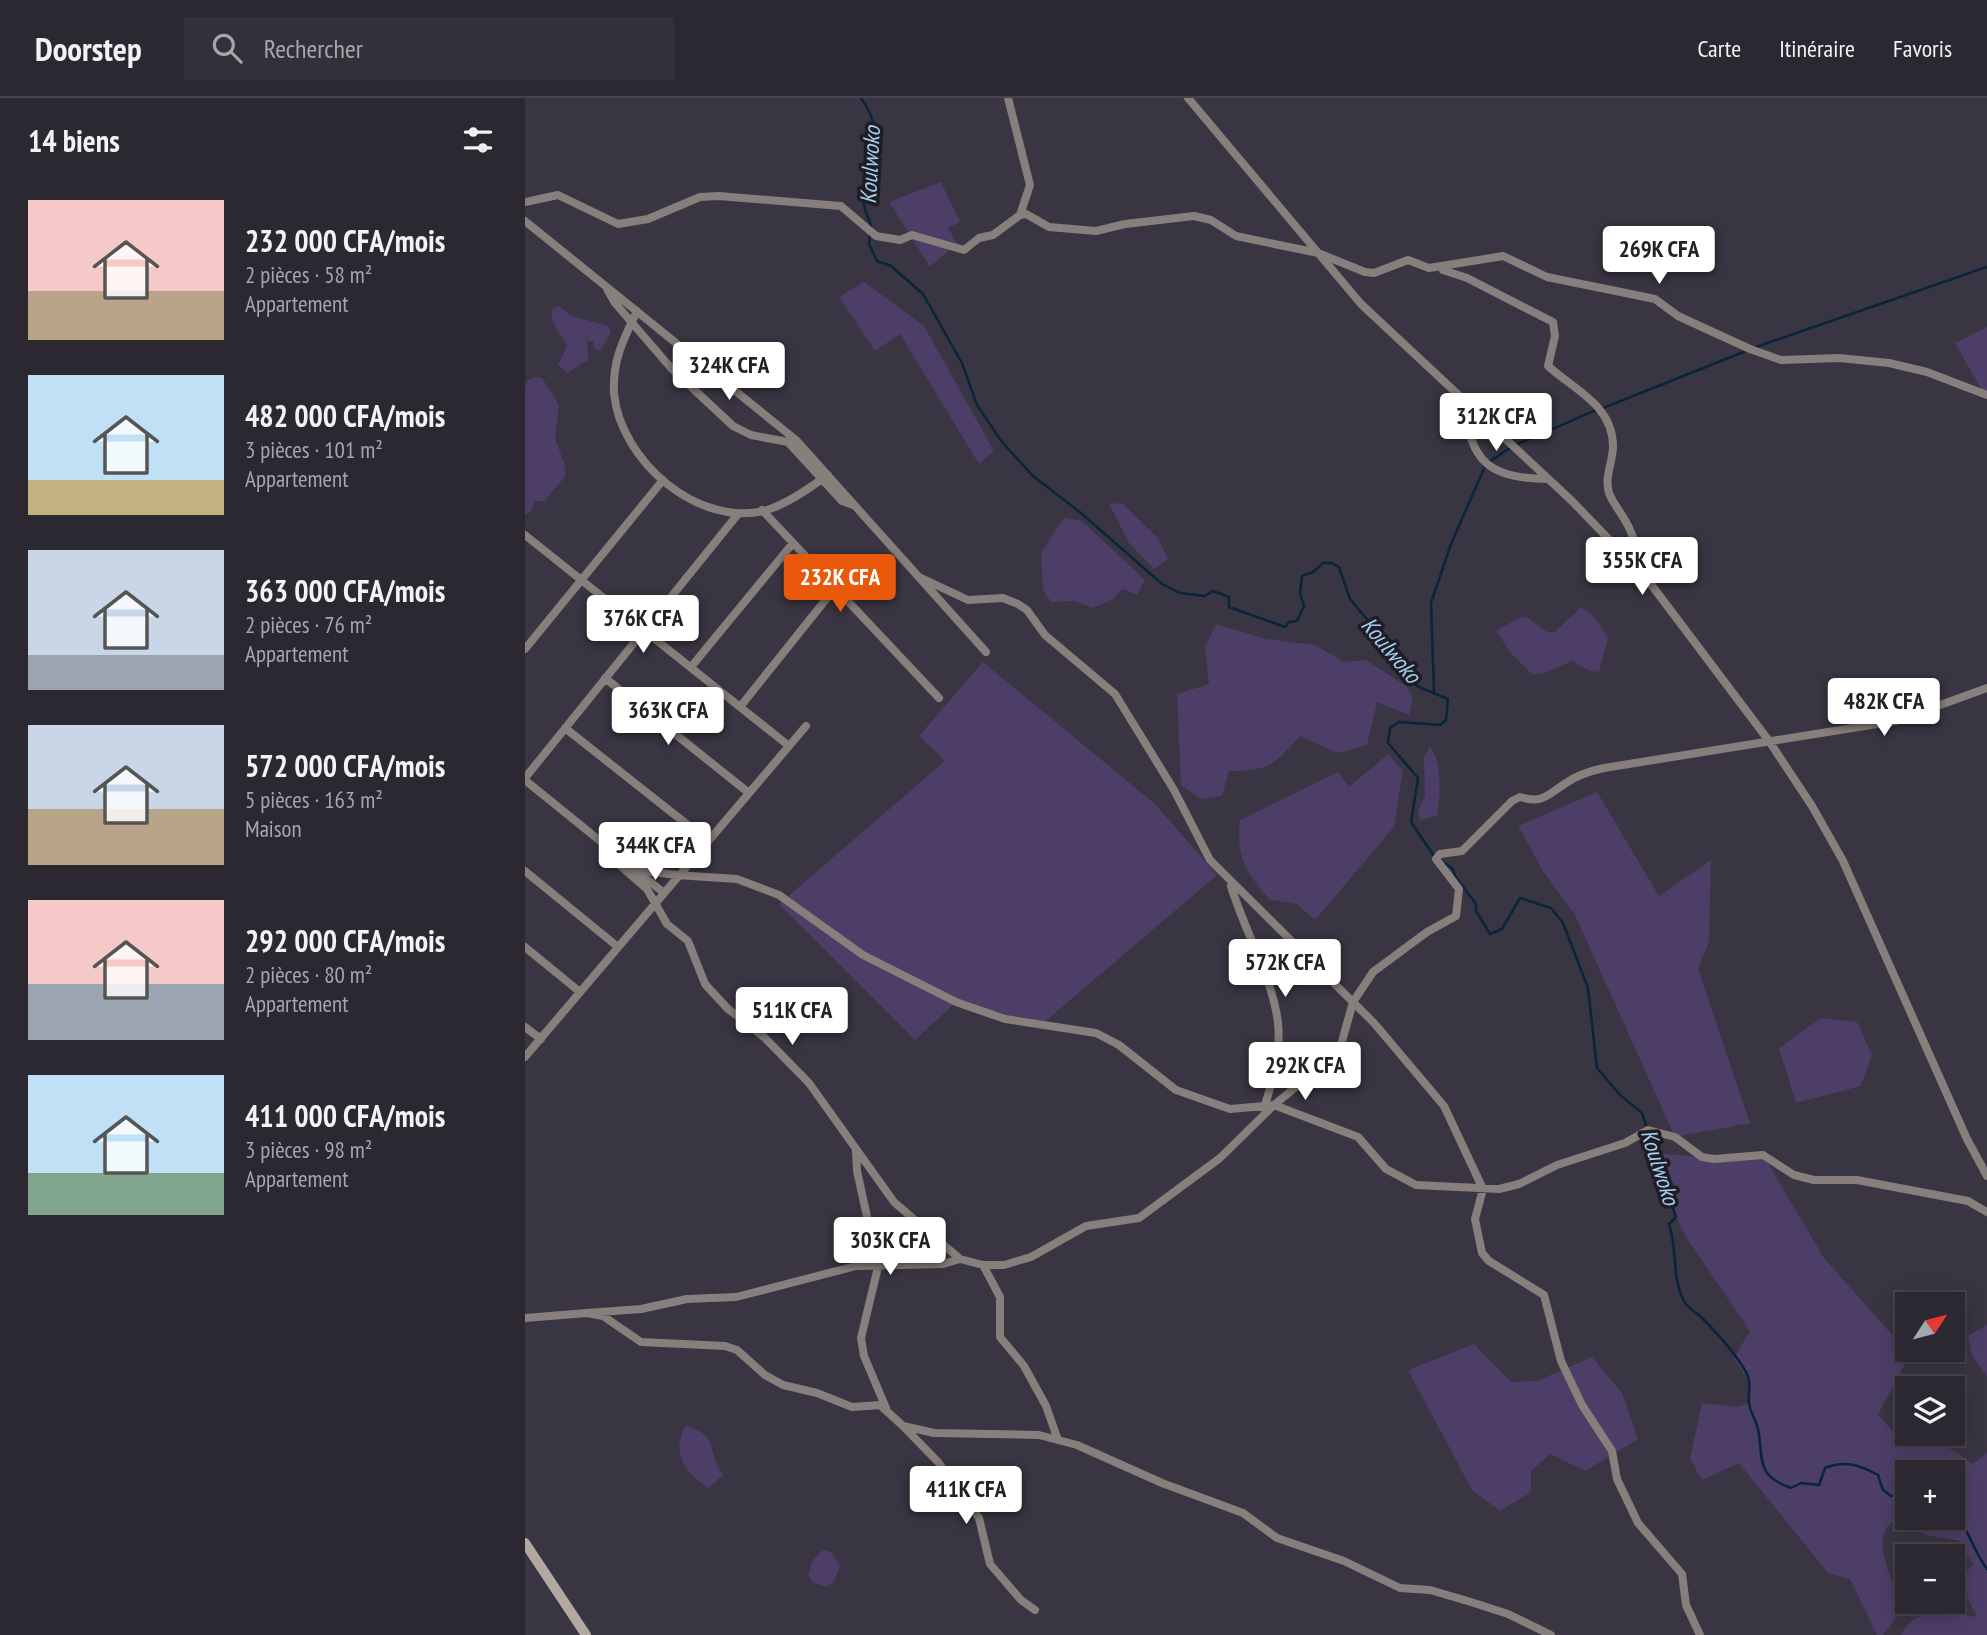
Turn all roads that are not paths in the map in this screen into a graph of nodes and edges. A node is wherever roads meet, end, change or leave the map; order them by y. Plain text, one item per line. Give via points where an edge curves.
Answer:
1 (1008, 98) edge
2 (1188, 98) edge
3 (525, 202) edge
4 (1020, 215) junction
5 (525, 221) edge
6 (1318, 253) junction
7 (1438, 268) junction
8 (605, 286) junction
9 (637, 311) junction
10 (632, 322) junction
11 (1987, 395) edge
12 (1465, 402) junction
13 (825, 477) junction
14 (1548, 479) junction
15 (663, 480) junction
16 (762, 510) junction
17 (737, 514) junction
18 (525, 535) edge
19 (793, 543) junction
20 (919, 577) junction
21 (1647, 579) junction
22 (582, 580) junction
23 (835, 588) junction
24 (644, 630) junction
25 (525, 649) edge
26 (986, 652) dead end
27 (691, 667) junction
28 (605, 678) junction
29 (1987, 688) edge
30 (939, 698) dead end
31 (740, 706) junction
32 (806, 726) dead end
33 (565, 728) junction
34 (1769, 741) junction
35 (789, 746) junction
36 (525, 779) edge
37 (749, 793) junction
38 (708, 841) junction
39 (611, 850) junction
40 (617, 863) junction
41 (636, 870) junction
42 (525, 871) edge
43 (679, 875) junction
44 (1230, 884) junction
45 (664, 893) junction
46 (654, 905) junction
47 (525, 947) edge
48 (618, 947) junction
49 (580, 992) junction
50 (1353, 1002) junction
51 (525, 1027) edge
52 (541, 1039) junction
53 (525, 1057) edge
54 (1269, 1105) junction
55 (856, 1150) junction
56 (1987, 1176) edge
57 (1483, 1189) junction
58 (1987, 1212) edge
59 (960, 1259) junction
60 (877, 1264) junction
61 (983, 1265) junction
62 (587, 1313) junction
63 (525, 1318) edge
64 (886, 1408) junction
65 (904, 1426) junction
66 (1058, 1440) junction
67 (525, 1542) edge
68 (1035, 1610) dead end
69 (586, 1635) edge
70 (1551, 1635) edge
71 (1700, 1635) edge

1 - 4 street via 1030,185
2 - 6 street
3 - 4 street via 558,195 618,224 648,219 700,197 841,206 876,236 900,240 912,235 964,250
4 - 6 street via 1049,226 1096,231 1194,216 1211,220 1236,236
5 - 8 street
6 - 7 street via 1365,272 1408,260
6 - 12 street via 1361,303
7 - 11 street via 1503,256 1547,278 1655,299 1678,316 1781,360 1839,358 1889,363
7 - 21 street via 1553,322 1555,336 1548,366 1590,396 1612,434 1610,494 1630,529
8 - 9 street
8 - 10 street
9 - 10 street
9 - 13 street via 796,440
10 - 13 street via 671,368 733,426 751,435 788,442
10 - 15 street via 617,353 614,392 619,419 631,443
12 - 14 street
12 - 14 street via 1470,440 1486,464 1518,479
13 - 16 street via 798,496
13 - 20 street
14 - 21 street
15 - 17 street via 706,505
15 - 22 street
16 - 17 street
16 - 19 street
17 - 24 street
18 - 22 street
19 - 23 street
19 - 27 street
20 - 26 street
20 - 44 street via 968,600 1003,598 1018,604 1045,635 1115,694 1174,790 1210,860
21 - 34 street
22 - 24 street
22 - 25 street
23 - 30 street
23 - 31 street
24 - 27 street
24 - 28 street
27 - 31 street
28 - 33 street
28 - 37 street
29 - 34 street via 1896,721
31 - 35 street
32 - 35 street
33 - 36 street
33 - 38 street
34 - 50 street via 1604,768 1566,782 1548,798 1512,801 1462,851 1440,854 1436,859 1459,889 1456,916 1373,971
34 - 56 street via 1843,861
35 - 37 street
36 - 39 street
37 - 38 street
38 - 43 street
39 - 40 street
39 - 41 street
40 - 41 street
40 - 46 street via 647,888
41 - 43 street
41 - 45 street
42 - 48 street
43 - 45 street
43 - 54 street via 737,879 779,895 863,954 956,1002 1005,1019 1096,1033 1177,1090 1230,1108
44 - 50 street
44 - 54 street via 1257,952 1277,1022
45 - 46 street
46 - 48 street
46 - 55 street via 667,924 688,941 705,984 809,1083
47 - 49 street
48 - 49 street
49 - 52 street
50 - 54 street via 1341,1045 1325,1063
50 - 57 street via 1444,1106
51 - 52 street
52 - 53 street
54 - 57 street via 1358,1137 1386,1169 1405,1181
54 - 61 street via 1220,1158 1139,1219 1086,1226 1031,1256 1004,1265
55 - 59 street via 894,1202
55 - 60 street
57 - 58 street via 1519,1185 1648,1130 1675,1137 1702,1157 1763,1155 1794,1175 1857,1180 1968,1201
57 - 71 street via 1475,1219 1482,1253 1544,1295 1561,1361 1612,1451 1617,1479 1638,1523 1682,1574 1686,1605
59 - 60 street via 943,1264
59 - 61 street
60 - 62 street via 736,1297
60 - 64 street via 861,1338
61 - 66 street via 1000,1297 1000,1337 1024,1367
62 - 63 street
62 - 64 street via 603,1316 641,1342 725,1346 783,1385 852,1407 875,1404
64 - 65 street
65 - 66 street via 934,1433 1038,1435
65 - 68 street via 939,1462 979,1518 990,1564 1020,1600
66 - 70 street via 1243,1513 1277,1538 1344,1560 1400,1588 1430,1590 1471,1602
67 - 69 main road

